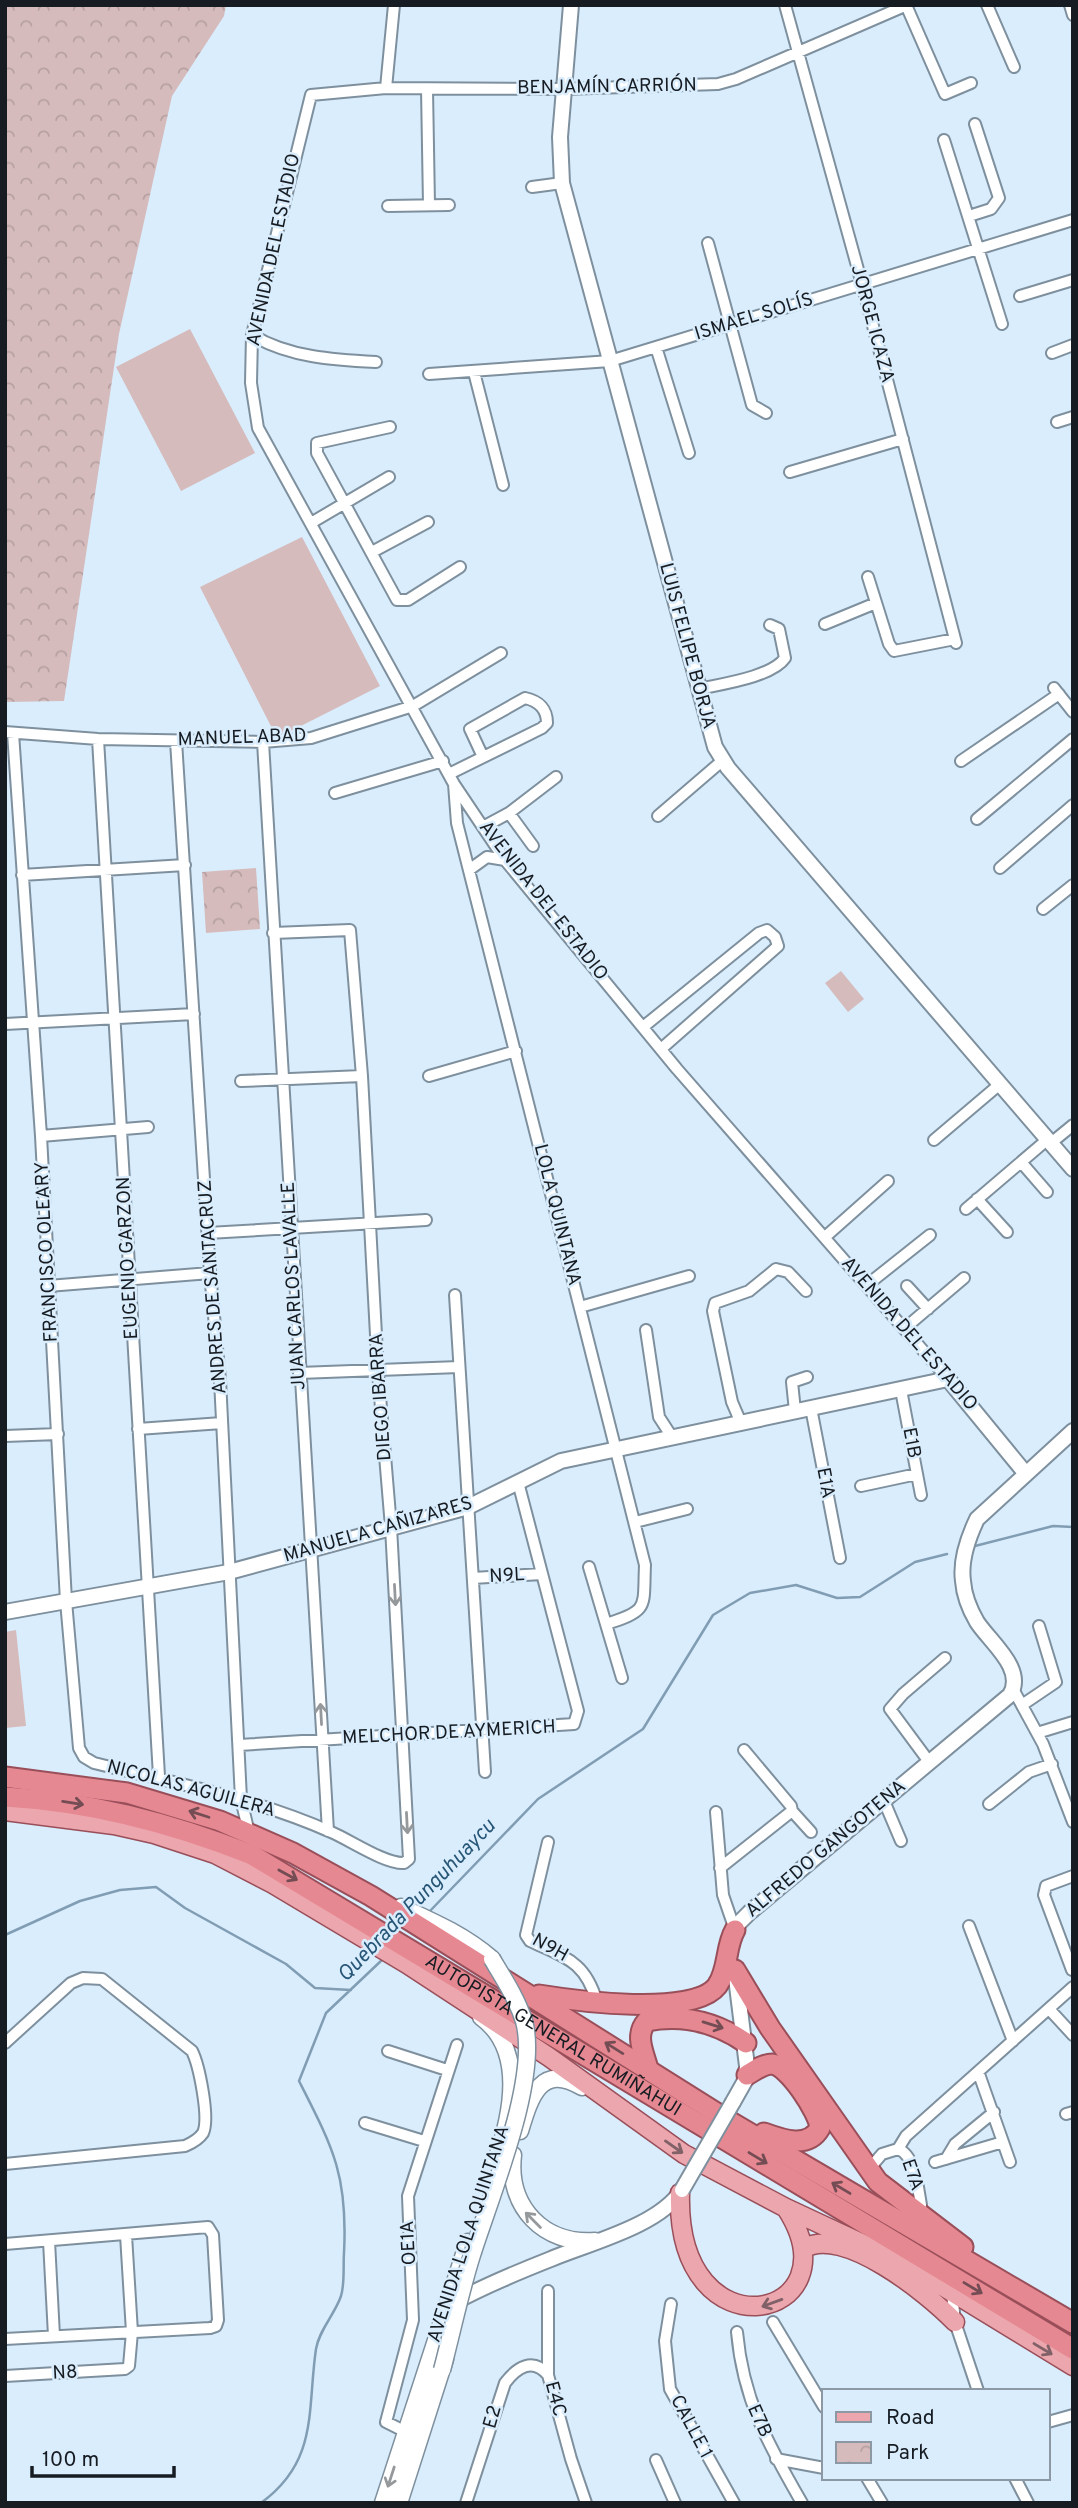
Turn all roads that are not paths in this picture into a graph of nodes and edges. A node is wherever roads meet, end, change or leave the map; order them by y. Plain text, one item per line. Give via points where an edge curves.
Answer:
1 (394, 5) edge
2 (571, 5) edge
3 (785, 5) edge
4 (986, 5) edge
5 (1070, 5) edge
6 (903, 6) edge
7 (1073, 15) edge
8 (798, 53) junction
9 (1014, 67) dead end
10 (971, 83) dead end
11 (386, 88) junction
12 (427, 89) junction
13 (563, 89) junction
14 (304, 113) joint
15 (975, 124) dead end
16 (944, 140) dead end
17 (562, 183) junction
18 (532, 187) dead end
19 (429, 205) junction
20 (449, 205) dead end
21 (388, 206) dead end
22 (969, 216) junction
23 (1073, 220) edge
24 (708, 243) dead end
25 (979, 248) junction
26 (1073, 280) edge
27 (862, 284) junction
28 (1020, 296) dead end
29 (731, 324) junction
30 (1002, 324) dead end
31 (252, 335) junction
32 (1073, 345) edge
33 (656, 347) junction
34 (1052, 353) dead end
35 (610, 361) junction
36 (376, 362) dead end
37 (474, 372) junction
38 (429, 374) dead end
39 (766, 413) dead end
40 (1073, 417) edge
41 (1057, 422) dead end
42 (390, 427) dead end
43 (903, 439) junction
44 (689, 453) dead end
45 (790, 472) dead end
46 (389, 477) dead end
47 (503, 485) dead end
48 (345, 503) junction
49 (428, 522) dead end
50 (311, 523) junction
51 (372, 552) junction
52 (460, 567) dead end
53 (868, 577) dead end
54 (876, 603) junction
55 (825, 624) dead end
56 (770, 625) dead end
57 (500, 653) dead end
58 (699, 689) junction
59 (413, 706) junction
60 (1073, 712) edge
61 (9, 732) edge
62 (97, 739) junction
63 (1073, 739) edge
64 (176, 741) junction
65 (263, 742) junction
66 (484, 757) junction
67 (443, 761) junction
68 (722, 761) junction
69 (961, 761) dead end
70 (556, 777) dead end
71 (451, 779) junction
72 (335, 793) dead end
73 (1073, 805) edge
74 (509, 813) junction
75 (658, 816) dead end
76 (977, 819) dead end
77 (483, 827) junction
78 (533, 846) dead end
79 (505, 860) junction
80 (185, 865) junction
81 (1000, 868) dead end
82 (106, 869) junction
83 (469, 870) junction
84 (22, 875) junction
85 (1073, 885) edge
86 (1043, 909) dead end
87 (273, 933) junction
88 (194, 1014) junction
89 (115, 1018) junction
90 (34, 1022) junction
91 (5, 1024) edge
92 (643, 1027) junction
93 (661, 1049) junction
94 (516, 1051) junction
95 (362, 1076) junction
96 (429, 1076) dead end
97 (283, 1080) junction
98 (241, 1081) dead end
99 (1000, 1084) junction
100 (1073, 1125) edge
101 (148, 1127) dead end
102 (121, 1131) junction
103 (41, 1136) junction
104 (934, 1140) dead end
105 (1049, 1141) junction
106 (1021, 1162) junction
107 (1073, 1169) edge
108 (888, 1181) dead end
109 (1047, 1192) dead end
110 (977, 1199) junction
111 (966, 1209) dead end
112 (426, 1220) dead end
113 (370, 1223) junction
114 (290, 1228) junction
115 (1007, 1232) dead end
116 (208, 1233) junction
117 (930, 1235) dead end
118 (825, 1237) junction
119 (210, 1273) junction
120 (689, 1276) dead end
121 (964, 1278) dead end
122 (128, 1281) junction
123 (867, 1285) junction
124 (48, 1286) junction
125 (907, 1286) dead end
126 (806, 1291) dead end
127 (455, 1295) dead end
128 (580, 1307) junction
129 (928, 1309) junction
130 (905, 1328) junction
131 (646, 1330) dead end
132 (459, 1367) junction
133 (378, 1372) junction
134 (299, 1373) junction
135 (807, 1377) dead end
136 (948, 1379) junction
137 (901, 1390) junction
138 (811, 1408) junction
139 (795, 1412) junction
140 (222, 1423) junction
141 (741, 1423) junction
142 (138, 1429) junction
143 (1073, 1431) edge
144 (58, 1434) junction
145 (5, 1436) edge
146 (672, 1437) junction
147 (617, 1449) junction
148 (917, 1474) junction
149 (1026, 1474) junction
150 (518, 1482) junction
151 (861, 1486) dead end
152 (921, 1495) dead end
153 (468, 1507) junction
154 (687, 1508) dead end
155 (635, 1522) junction
156 (391, 1527) junction
157 (311, 1550) junction
158 (840, 1558) dead end
159 (589, 1567) dead end
160 (229, 1572) junction
161 (542, 1574) junction
162 (473, 1578) junction
163 (148, 1587) junction
164 (66, 1601) junction
165 (5, 1612) edge
166 (606, 1624) junction
167 (1039, 1626) dead end
168 (945, 1658) dead end
169 (622, 1678) dead end
170 (1013, 1689) junction
171 (1022, 1705) junction
172 (1073, 1722) edge
173 (482, 1732) junction
174 (1037, 1733) junction
175 (402, 1735) junction
176 (323, 1741) junction
177 (239, 1745) junction
178 (744, 1750) dead end
179 (94, 1763) joint
180 (930, 1763) junction
181 (1052, 1764) junction
182 (485, 1772) dead end
183 (159, 1776) junction
184 (5, 1777) edge
185 (5, 1797) edge
186 (241, 1799) junction
187 (884, 1801) junction
188 (989, 1804) dead end
189 (5, 1811) edge
190 (792, 1811) junction
191 (716, 1812) dead end
192 (1073, 1822) edge
193 (328, 1830) junction
194 (811, 1832) dead end
195 (248, 1833) junction
196 (901, 1841) dead end
197 (548, 1842) dead end
198 (404, 1863) joint
199 (720, 1868) junction
200 (328, 1872) junction
201 (1073, 1876) edge
202 (969, 1926) dead end
203 (735, 1930) junction
204 (397, 1951) junction
205 (735, 1970) junction
206 (1072, 1970) edge
207 (1073, 1987) edge
208 (528, 1994) junction
209 (597, 2002) junction
210 (1049, 2009) junction
211 (1073, 2035) edge
212 (1013, 2041) junction
213 (5, 2043) edge
214 (746, 2043) junction
215 (457, 2045) dead end
216 (388, 2051) dead end
217 (648, 2069) junction
218 (447, 2070) junction
219 (979, 2074) junction
220 (747, 2075) junction
221 (618, 2108) junction
222 (994, 2112) junction
223 (365, 2123) dead end
224 (734, 2124) junction
225 (424, 2141) junction
226 (1003, 2142) junction
227 (898, 2149) junction
228 (513, 2155) junction
229 (946, 2159) junction
230 (934, 2162) dead end
231 (1010, 2162) dead end
232 (5, 2164) edge
233 (869, 2169) junction
234 (681, 2192) junction
235 (921, 2205) dead end
236 (786, 2208) junction
237 (127, 2235) junction
238 (49, 2241) junction
239 (595, 2241) junction
240 (5, 2244) edge
241 (803, 2249) junction
242 (548, 2291) dead end
243 (952, 2293) junction
244 (466, 2296) junction
245 (1039, 2302) junction
246 (671, 2304) dead end
247 (446, 2307) junction
248 (773, 2322) dead end
249 (955, 2322) junction
250 (1073, 2323) edge
251 (132, 2332) junction
252 (737, 2332) dead end
253 (54, 2336) junction
254 (5, 2339) edge
255 (1073, 2348) edge
256 (1073, 2367) edge
257 (442, 2370) junction
258 (548, 2375) junction
259 (5, 2376) edge
260 (977, 2389) edge
261 (822, 2404) edge
262 (1073, 2415) edge
263 (1050, 2421) edge
264 (406, 2432) junction
265 (776, 2459) junction
266 (656, 2460) dead end
267 (822, 2468) edge
268 (868, 2480) edge
269 (1017, 2480) edge
270 (383, 2503) edge
271 (399, 2503) edge
272 (466, 2503) edge
273 (586, 2503) edge
274 (675, 2503) edge
275 (734, 2503) edge
276 (802, 2503) edge
277 (882, 2503) edge
278 (1028, 2503) edge

1 - 11 street
2 - 13 street, LUIS FELIPE BORJA
3 - 8 street, JORGE ICAZA
4 - 9 street
5 - 7 street
6 - 8 street, BENJAMÍN CARRIÓN
6 - 10 street via 945,94
8 - 13 street, BENJAMÍN CARRIÓN via 718,84
8 - 27 street, JORGE ICAZA
11 - 12 street, BENJAMÍN CARRIÓN
11 - 14 street, BENJAMÍN CARRIÓN via 316,92
12 - 13 street, BENJAMÍN CARRIÓN
12 - 19 street
13 - 17 street, LUIS FELIPE BORJA
14 - 31 street, AVENIDA DEL ESTADIO
15 - 22 street via 999,198 991,209
16 - 22 street
17 - 18 street
17 - 35 street, LUIS FELIPE BORJA
19 - 20 street
19 - 21 street
22 - 25 street
23 - 25 street, ISMAEL SOLÍS
24 - 29 street
25 - 27 street, ISMAEL SOLÍS
25 - 30 street
26 - 28 street
27 - 29 street, ISMAEL SOLÍS
27 - 43 street, JORGE ICAZA
29 - 33 street, ISMAEL SOLÍS
29 - 39 street via 752,405
31 - 36 street via 328,360
31 - 50 street, AVENIDA DEL ESTADIO via 255,420
32 - 34 street
33 - 35 street, ISMAEL SOLÍS
33 - 44 street
35 - 37 street, ISMAEL SOLÍS
35 - 58 street, LUIS FELIPE BORJA
37 - 38 street, ISMAEL SOLÍS
37 - 47 street
40 - 41 street
42 - 48 street via 317,443 317,453
43 - 45 street
43 - 54 street, JORGE ICAZA via 955,641 894,651
46 - 48 street
48 - 50 street
48 - 51 street
49 - 51 street
50 - 59 street, AVENIDA DEL ESTADIO
51 - 52 street via 397,600 403,602
53 - 54 street
54 - 55 street
56 - 58 street via 776,626 781,637 785,658 781,665
57 - 59 street, MANUEL ABAD
58 - 68 street, LUIS FELIPE BORJA
59 - 65 street, MANUEL ABAD via 311,738
59 - 67 street, AVENIDA DEL ESTADIO
60 - 69 street via 1057,691
61 - 62 street, MANUEL ABAD
61 - 84 street, FRANCISCO OLEARY
62 - 64 street, MANUEL ABAD
62 - 82 street, EUGENIO GARZON
63 - 76 street
64 - 65 street, MANUEL ABAD
64 - 80 street, ANDRES DE SANTACRUZ
65 - 87 street, JUAN CARLOS LAVALLE
66 - 66 street via 542,728 547,717 540,704 525,698 470,729
66 - 71 street
67 - 71 street, AVENIDA DEL ESTADIO
67 - 72 street
68 - 75 street
68 - 99 street, LUIS FELIPE BORJA
70 - 74 street
71 - 77 street, AVENIDA DEL ESTADIO
71 - 83 street, LOLA QUINTANA
73 - 81 street
74 - 77 street
74 - 78 street
77 - 79 street, AVENIDA DEL ESTADIO
79 - 83 street via 487,857
79 - 92 street, AVENIDA DEL ESTADIO
80 - 82 street
80 - 88 street, ANDRES DE SANTACRUZ
82 - 84 street
82 - 89 street, EUGENIO GARZON
83 - 94 street, LOLA QUINTANA
84 - 90 street, FRANCISCO OLEARY
85 - 86 street
87 - 95 street, DIEGO IBARRA via 349,928
87 - 97 street, JUAN CARLOS LAVALLE
88 - 89 street
88 - 116 street, ANDRES DE SANTACRUZ
89 - 90 street
89 - 102 street, EUGENIO GARZON
90 - 91 street
90 - 103 street, FRANCISCO OLEARY
92 - 93 street, AVENIDA DEL ESTADIO
92 - 93 street via 759,933 767,930 775,937 778,946
93 - 118 street, AVENIDA DEL ESTADIO
94 - 96 street
94 - 128 street, LOLA QUINTANA
95 - 97 street
95 - 113 street, DIEGO IBARRA
97 - 98 street
97 - 114 street, JUAN CARLOS LAVALLE
99 - 104 street
99 - 105 street, LUIS FELIPE BORJA
100 - 105 street
101 - 102 street
102 - 103 street
102 - 122 street, EUGENIO GARZON
103 - 124 street, FRANCISCO OLEARY
105 - 106 street
105 - 107 street, LUIS FELIPE BORJA
106 - 109 street
106 - 110 street
108 - 118 street
110 - 111 street
110 - 115 street
112 - 113 street
113 - 114 street
113 - 133 street, DIEGO IBARRA
114 - 116 street
114 - 134 street, JUAN CARLOS LAVALLE
116 - 119 street, ANDRES DE SANTACRUZ
117 - 123 street
118 - 123 street, AVENIDA DEL ESTADIO
119 - 122 street
119 - 140 street, ANDRES DE SANTACRUZ
120 - 128 street
121 - 129 street
122 - 124 street
122 - 142 street, EUGENIO GARZON
123 - 130 street, AVENIDA DEL ESTADIO
124 - 144 street, FRANCISCO OLEARY
125 - 129 street
126 - 141 street via 780,1268 749,1291 715,1303 732,1402
127 - 132 street
128 - 147 street, LOLA QUINTANA
129 - 130 street
130 - 136 street, AVENIDA DEL ESTADIO
131 - 146 street via 659,1417
132 - 133 street
132 - 153 street
133 - 134 street
133 - 156 street, DIEGO IBARRA
134 - 157 street, JUAN CARLOS LAVALLE
135 - 139 street via 792,1382
136 - 137 street, MANUELA CAÑIZARES
136 - 149 street, AVENIDA DEL ESTADIO
137 - 138 street, MANUELA CAÑIZARES
137 - 148 street, E1B
138 - 139 street, MANUELA CAÑIZARES
138 - 158 street, E1A
139 - 141 street, MANUELA CAÑIZARES
140 - 142 street
140 - 160 street, ANDRES DE SANTACRUZ
141 - 146 street, MANUELA CAÑIZARES
142 - 163 street, EUGENIO GARZON
143 - 149 street
144 - 145 street
144 - 164 street, FRANCISCO OLEARY
146 - 147 street, MANUELA CAÑIZARES
147 - 150 street, MANUELA CAÑIZARES via 561,1461
147 - 155 street, LOLA QUINTANA
148 - 151 street
148 - 152 street, E1B
149 - 170 street via 977,1519 962,1567 970,1606 1013,1671
150 - 153 street, MANUELA CAÑIZARES
150 - 161 street, MELCHOR DE AYMERICH
153 - 156 street, MANUELA CAÑIZARES
153 - 162 street
154 - 155 street
155 - 166 street, LOLA QUINTANA via 645,1565 643,1606 632,1616
156 - 157 street, MANUELA CAÑIZARES
156 -> 175 street, DIEGO IBARRA
157 - 160 street, MANUELA CAÑIZARES
176 -> 157 street, JUAN CARLOS LAVALLE
159 - 166 street
160 - 163 street, MANUELA CAÑIZARES
160 - 177 street, ANDRES DE SANTACRUZ
161 - 162 street, N9L
161 - 173 street, MELCHOR DE AYMERICH via 578,1719 570,1726
162 - 173 street
163 - 164 street, MANUELA CAÑIZARES
163 - 183 street, EUGENIO GARZON
164 - 165 street, MANUELA CAÑIZARES
164 - 179 street, FRANCISCO OLEARY via 77,1741 82,1754
166 - 169 street
167 - 171 street via 1056,1682
168 - 180 street via 890,1709
170 - 171 street
170 - 180 street, ALFREDO GANGOTENA
171 - 174 street
172 - 174 street
173 - 175 street, MELCHOR DE AYMERICH
173 - 182 street
174 - 181 street
175 - 176 street, MELCHOR DE AYMERICH
175 -> 198 street, DIEGO IBARRA via 409,1859
176 - 177 street, MELCHOR DE AYMERICH
176 - 193 street, JUAN CARLOS LAVALLE
177 - 186 street, ANDRES DE SANTACRUZ
178 - 190 street
179 - 183 street, NICOLAS AGUILERA
180 - 187 street, ALFREDO GANGOTENA
181 - 188 street via 1029,1772
181 - 192 street
183 - 186 street, NICOLAS AGUILERA
195 -> 184 highway, AUTOPISTA GENERAL RUMIÑAHUI via 127,1793
185 -> 204 highway, AUTOPISTA GENERAL RUMIÑAHUI via 89,1806 209,1838 252,1855
186 - 193 street, NICOLAS AGUILERA
186 - 195 street, ANDRES DE SANTACRUZ
187 - 196 street
187 - 203 street, ALFREDO GANGOTENA via 750,1912
189 - 204 main road via 114,1825 215,1854
190 - 194 street
190 - 199 street
191 - 199 street
193 - 198 street, NICOLAS AGUILERA
195 - 200 highway, AUTOPISTA GENERAL RUMIÑAHUI
197 - 209 street, N9H via 525,1929 530,1941 580,1965
199 - 203 street via 724,1903
200 - 208 highway, AUTOPISTA GENERAL RUMIÑAHUI
200 - 257 main road, AVENIDA LOLA QUINTANA, bridge via 470,1940 492,1959 524,2022 527,2057 519,2102
201 - 206 street via 1046,1886 1044,1895
202 - 212 street
203 - 205 street, ALFREDO GANGOTENA
203 - 209 highway via 722,1978 708,1994 683,2004
204 - 221 main road
204 - 247 main road, AVENIDA LOLA QUINTANA via 485,2020 499,2039 512,2076 499,2153
204 -> 255 highway, AUTOPISTA GENERAL RUMIÑAHUI
205 - 214 street, ALFREDO GANGOTENA
205 - 233 highway
207 - 210 street
208 - 209 highway
217 -> 208 highway, AUTOPISTA GENERAL RUMIÑAHUI
210 - 211 street
210 - 212 street
212 - 219 street
213 - 232 street via 71,1983 102,1979 192,2051 206,2123 197,2140 185,2146
217 -> 214 highway via 640,2040 648,2021 703,2022 726,2029
214 - 220 street, ALFREDO GANGOTENA
215 - 218 street, OE1A
216 - 218 street
217 - 224 highway, AUTOPISTA GENERAL RUMIÑAHUI
218 - 225 street, OE1A
219 - 222 street
219 - 227 street via 906,2136
220 - 224 highway via 769,2064 787,2072 819,2116 820,2128 808,2139 787,2141
220 - 234 street, ALFREDO GANGOTENA, bridge
221 - 228 main road, AVENIDA LOLA QUINTANA via 572,2080 550,2080 530,2099
221 -> 236 main road via 684,2154
222 - 226 street
222 - 229 street via 956,2144
223 - 225 street
245 -> 224 highway, AUTOPISTA GENERAL RUMIÑAHUI
225 - 264 street, OE1A via 407,2201 413,2320 386,2422
226 - 229 street
226 - 231 street
227 - 233 street via 882,2154
227 - 235 street, E7A via 911,2162
239 -> 228 main road via 561,2239 533,2221 514,2191
228 - 244 main road, AVENIDA LOLA QUINTANA
229 - 230 street
233 - 245 highway via 895,2197
234 - 239 street, ALFREDO GANGOTENA via 658,2213
241 -> 234 main road via 799,2279 782,2300 755,2308 730,2302 705,2286 691,2263 679,2214
236 - 241 main road
236 - 243 main road via 869,2245
237 - 238 street
237 - 251 street
237 - 251 street via 208,2227 213,2235 218,2320 210,2328
238 - 240 street
238 - 253 street
239 - 244 street, ALFREDO GANGOTENA
241 - 249 main road via 816,2242 847,2249 912,2284
242 - 258 street, E4C
243 - 249 street
243 -> 256 main road
244 - 247 street, ALFREDO GANGOTENA
244 - 257 main road, AVENIDA LOLA QUINTANA
245 - 250 highway, AUTOPISTA GENERAL RUMIÑAHUI
246 - 275 street, CALLE 1 via 665,2341 670,2389
247 - 264 main road, AVENIDA LOLA QUINTANA
248 - 261 street
249 - 260 street
251 - 253 street
251 - 259 street, N8 via 132,2361 125,2369
252 - 265 street, E7B via 745,2389
253 - 254 street
257 - 271 main road, AVENIDA LOLA QUINTANA
258 - 272 street, E2 via 538,2366 527,2365 505,2383
258 - 273 street, E4C
262 - 263 street
264 -> 270 main road, AVENIDA LOLA QUINTANA
265 - 267 street
265 - 276 street, E7B
266 - 274 street
268 - 277 street
269 - 278 street

